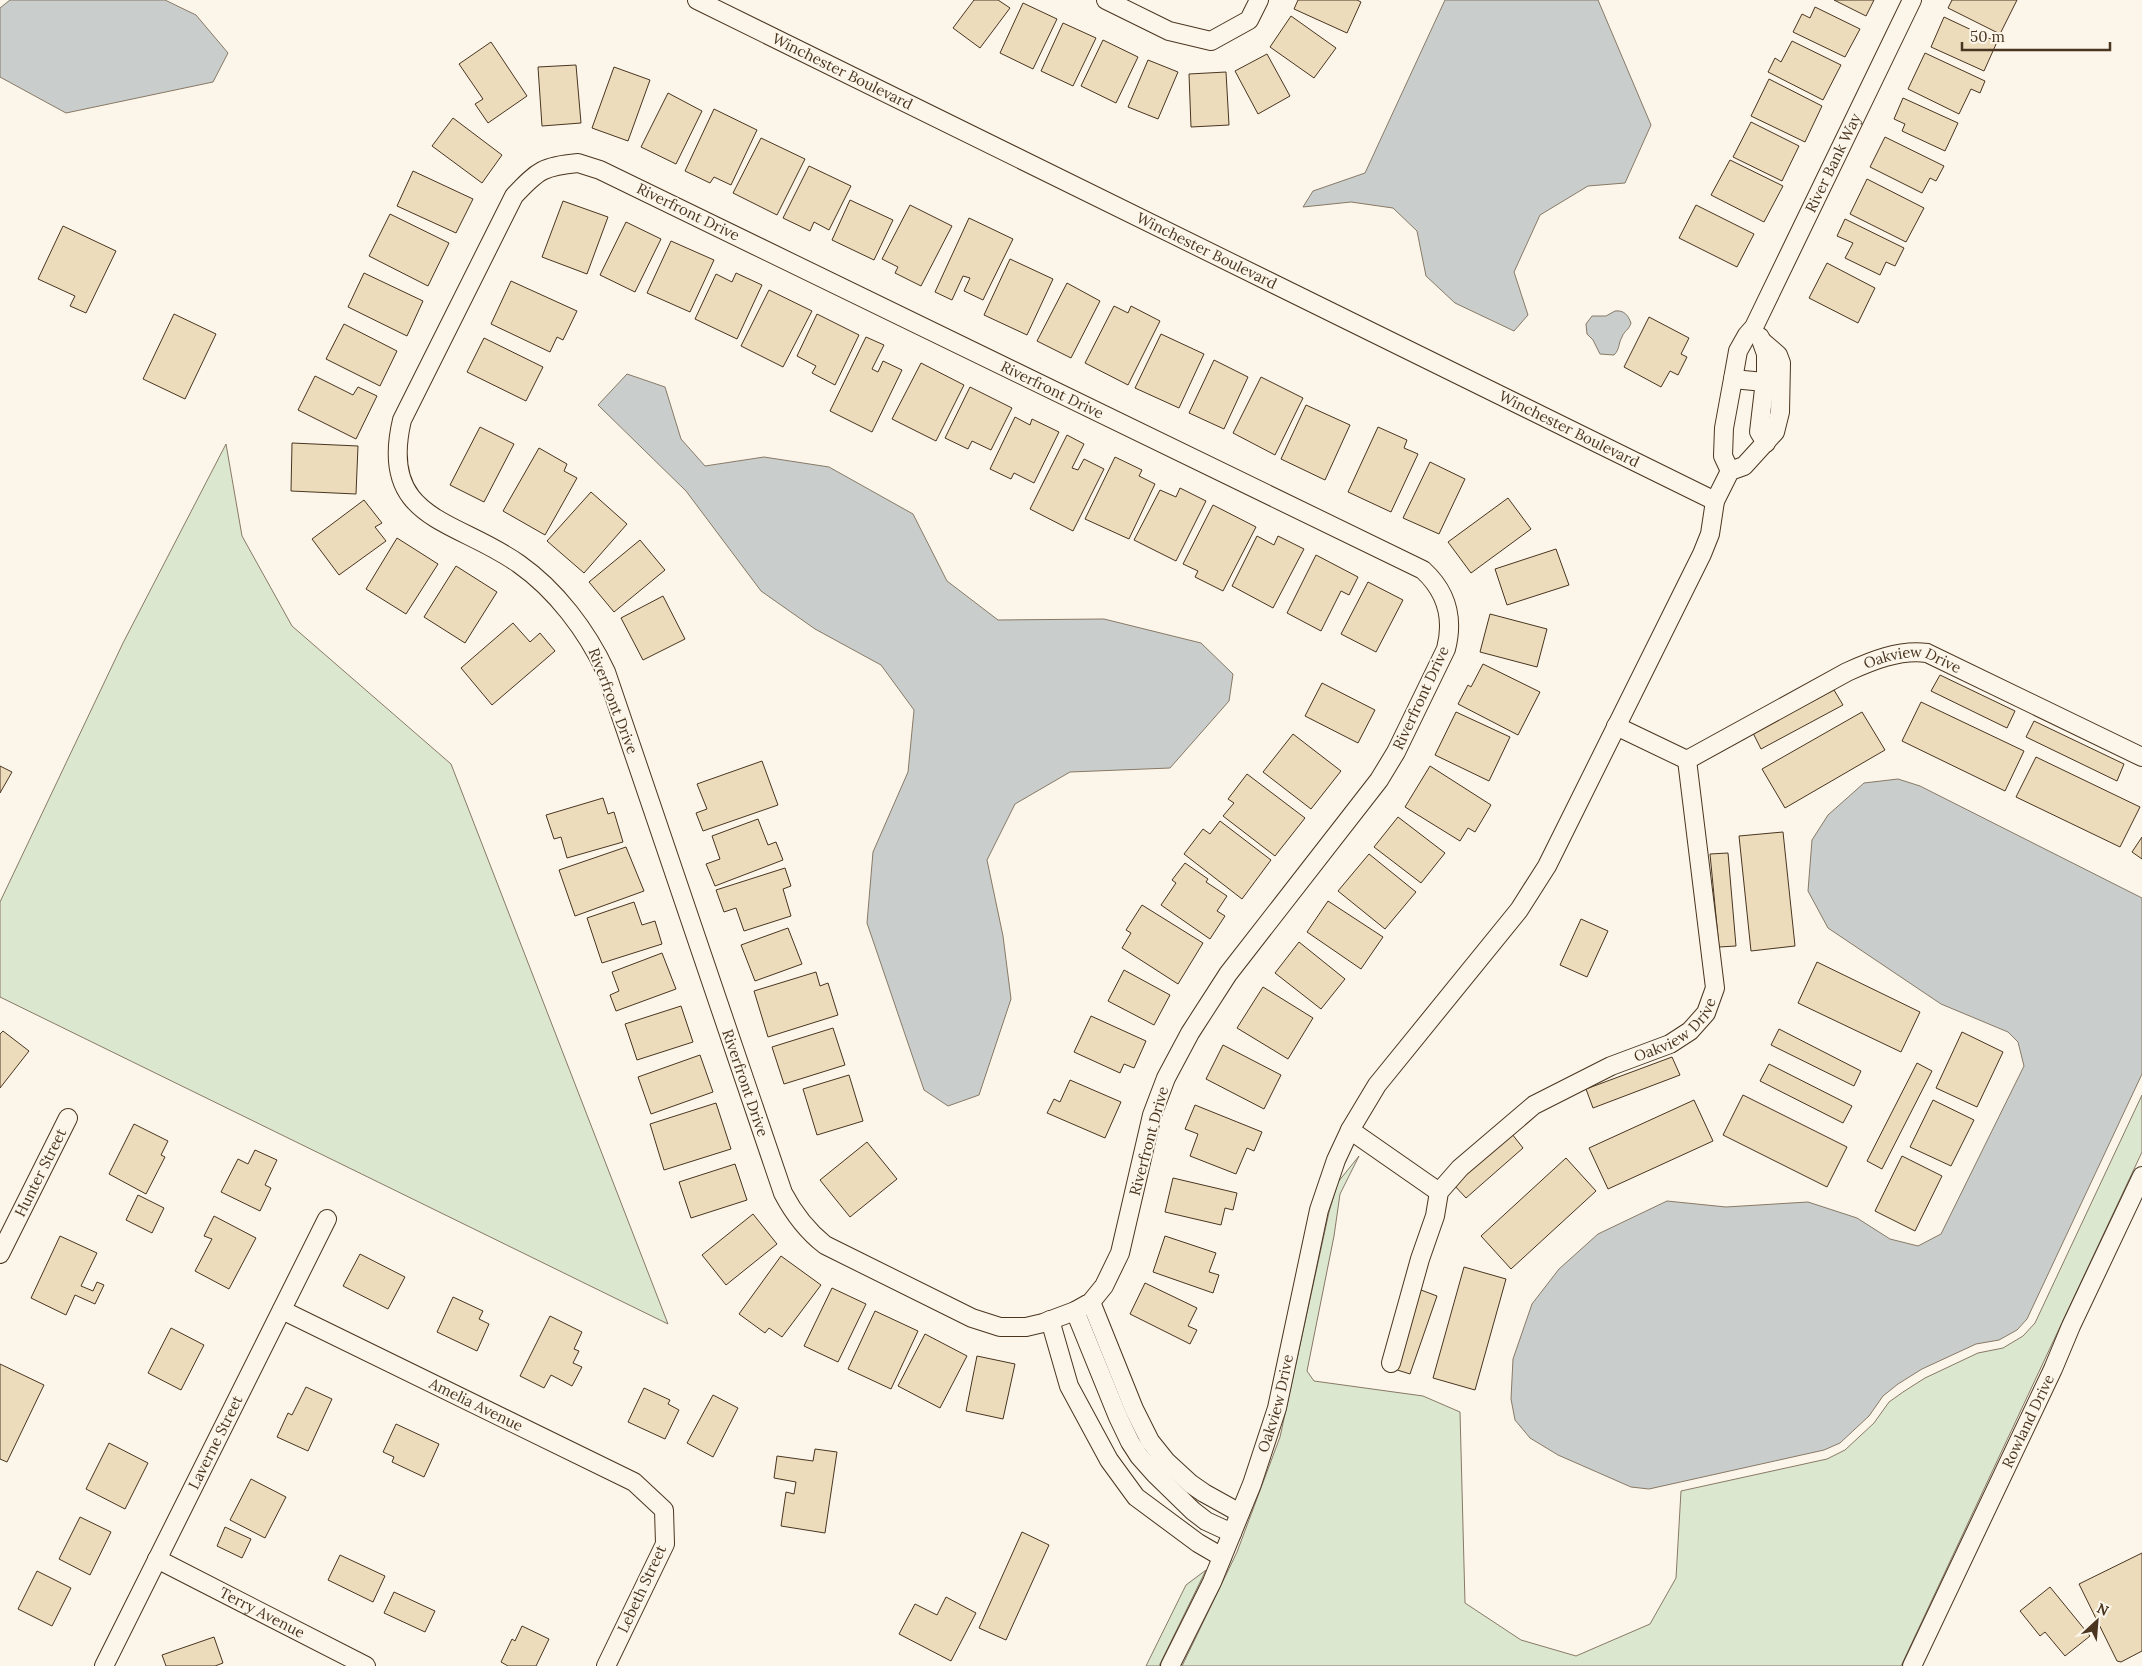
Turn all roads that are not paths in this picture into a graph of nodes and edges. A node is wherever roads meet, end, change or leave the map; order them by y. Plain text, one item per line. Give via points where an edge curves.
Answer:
1 (698, 0) edge
2 (1106, 0) edge
3 (1259, 0) edge
4 (1912, 0) edge
5 (1759, 334) junction
6 (1782, 376) junction
7 (1732, 379) junction
8 (1764, 382) junction
9 (1766, 443) junction
10 (1730, 471) junction
11 (1715, 501) junction
12 (1616, 726) junction
13 (2142, 757) edge
14 (1687, 760) junction
15 (68, 1118) dead end
16 (1350, 1130) junction
17 (2142, 1176) edge
18 (1439, 1192) junction
19 (327, 1219) dead end
20 (0, 1254) edge
21 (1091, 1302) junction
22 (282, 1310) junction
23 (1075, 1311) junction
24 (1050, 1320) junction
25 (1391, 1363) dead end
26 (1134, 1409) junction
27 (1118, 1417) junction
28 (1093, 1432) junction
29 (664, 1510) joint
30 (1240, 1513) junction
31 (1232, 1533) junction
32 (1222, 1556) junction
33 (158, 1559) junction
34 (104, 1666) edge
35 (366, 1666) edge
36 (606, 1666) edge
37 (1170, 1666) edge
38 (1912, 1666) edge

1 - 11 street, Winchester Boulevard
2 - 3 street via 1169,31 1211,40 1249,20
4 - 5 street, River Bank Way
5 - 6 street via 1778,354
5 - 7 street, River Bank Way via 1747,335 1738,352
5 - 8 street via 1766,354
6 - 8 street
6 - 9 street via 1780,412 1775,432
7 - 8 street
7 - 10 street, River Bank Way via 1723,456
8 - 9 street via 1759,432
9 - 10 street via 1744,466
10 - 11 street
11 - 12 street, Oakview Drive via 1710,534 1702,554
12 - 14 street
12 - 16 street, Oakview Drive via 1534,888 1388,1071
13 - 14 street, Oakview Drive via 1927,653 1916,652 1865,664
14 - 18 street, Oakview Drive via 1715,988 1706,1013 1690,1031 1670,1044 1611,1066 1534,1105 1460,1168
15 - 20 street, Hunter Street
16 - 18 street
16 - 30 street, Oakview Drive via 1319,1210 1277,1408
17 - 38 street, Rowland Drive
18 - 25 street via 1435,1216
19 - 22 street, Laverne Street
21 - 23 street, Riverfront Drive
21 - 24 street, Riverfront Drive via 1104,1286 1120,1253 1152,1115 1166,1078 1190,1033 1228,974 1379,780 1396,752 1446,649 1450,633 1449,615 1439,587 1423,570 600,170 578,163 554,165 539,172 514,196 402,420 397,444 403,485 417,506 435,519 496,549 520,565 550,591 594,646 606,672 783,1193 794,1214 808,1232 825,1245 972,1318 1000,1327 1026,1327
21 - 26 street
22 - 29 street, Amelia Avenue via 634,1482
22 - 33 street, Laverne Street
23 - 24 street, Riverfront Drive
23 - 27 street
24 - 28 street via 1070,1386
26 - 27 street
26 - 30 street via 1142,1428 1166,1461 1204,1493
27 - 28 street
27 - 31 street via 1140,1456 1178,1498 1206,1520
28 - 32 street via 1108,1460 1136,1497 1198,1543
29 - 36 street, Lebeth Street via 665,1544
30 - 31 street, Oakview Drive
31 - 32 street, Oakview Drive
32 - 37 street, Oakview Drive
33 - 34 street, Laverne Street
33 - 35 street, Terry Avenue

